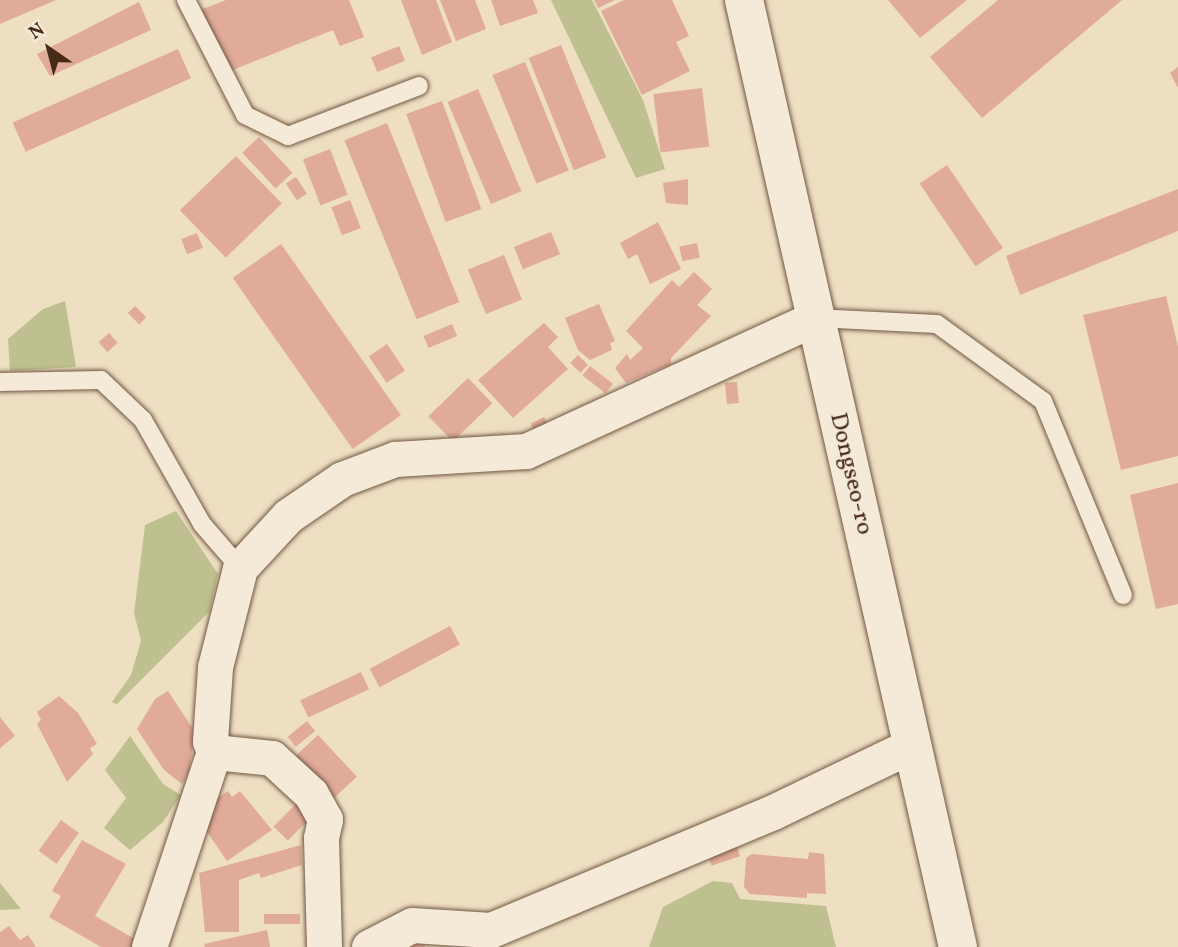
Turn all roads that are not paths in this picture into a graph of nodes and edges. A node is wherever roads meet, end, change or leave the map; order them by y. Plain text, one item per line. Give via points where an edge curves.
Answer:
1 (186, 0) edge
2 (744, 0) edge
3 (419, 86) dead end
4 (816, 318) junction
5 (0, 382) edge
6 (240, 568) junction
7 (1123, 595) dead end
8 (912, 745) junction
9 (214, 752) junction
10 (497, 938) edge
11 (149, 947) edge
12 (324, 947) edge
13 (369, 947) edge
14 (958, 947) edge

1 - 3 lane via 245,116 288,136
2 - 4 main road, Dongseo-ro
4 - 6 street via 526,451 395,458 342,479 288,516
4 - 7 lane via 937,324 1043,401
4 - 8 main road, Dongseo-ro
5 - 6 lane via 101,380 143,420 201,524
6 - 9 street via 215,667 210,741
8 - 10 street
8 - 14 main road, Dongseo-ro
9 - 11 street
9 - 12 street via 272,758 311,794 325,819 321,838
10 - 13 street via 412,925

